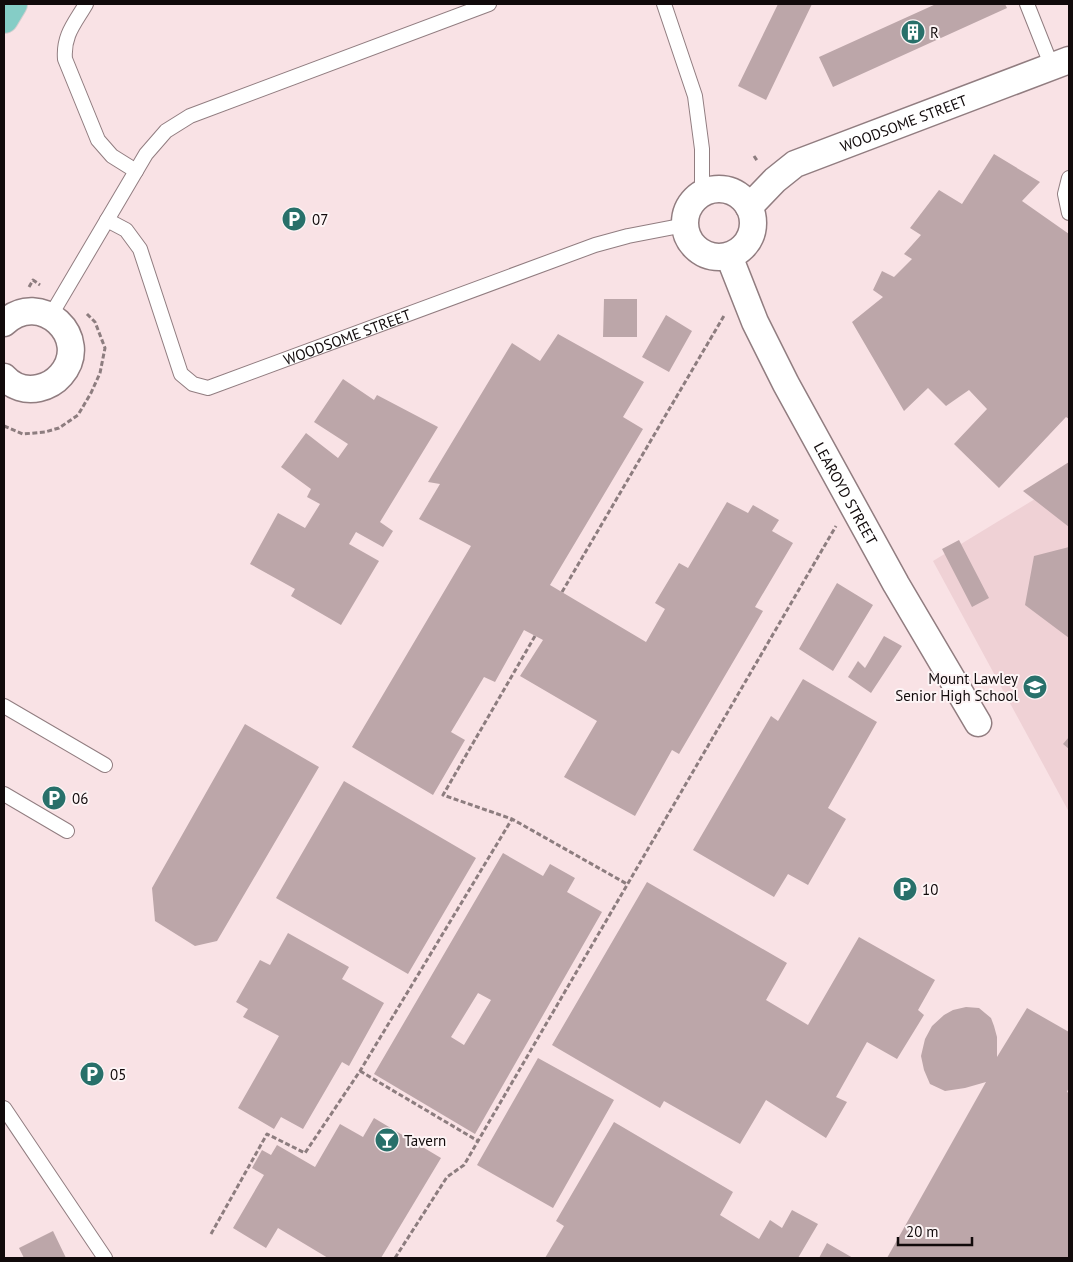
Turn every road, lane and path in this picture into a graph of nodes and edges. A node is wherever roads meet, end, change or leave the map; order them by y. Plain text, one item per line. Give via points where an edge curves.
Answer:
1 (13, 4) edge
2 (86, 4) edge
3 (489, 4) edge
4 (664, 4) edge
5 (1027, 4) edge
6 (4, 19) edge
7 (1060, 64) edge
8 (136, 171) junction
9 (1069, 178) edge
10 (702, 192) junction
11 (750, 206) junction
12 (1069, 213) edge
13 (107, 220) junction
14 (684, 226) junction
15 (729, 256) junction
16 (729, 307) dead end
17 (50, 315) junction
18 (5, 318) edge
19 (6, 384) edge
20 (839, 521) dead end
21 (562, 592) dead end
22 (536, 636) dead end
23 (4, 706) edge
24 (978, 723) dead end
25 (105, 765) dead end
26 (4, 794) edge
27 (512, 819) junction
28 (67, 831) dead end
29 (627, 884) junction
30 (360, 1071) junction
31 (4, 1108) edge
32 (478, 1141) junction
33 (211, 1234) dead end
34 (105, 1258) edge
35 (395, 1258) edge

1 - 6 main road
2 - 8 lane via 64,45 65,58 98,140 112,156
3 - 8 lane via 190,116 166,131
4 - 10 lane via 695,96 702,149
5 - 7 lane
7 - 11 street, WOODSOME STREET via 795,164
8 - 13 lane
9 - 12 lane via 1065,194
10 - 11 street via 724,189 734,192
10 - 14 street via 689,206
11 - 15 street via 753,216 751,237 745,246
13 - 14 lane, WOODSOME STREET via 126,230 140,249 181,374 193,384 208,388 595,245
13 - 17 lane
14 - 15 street via 687,236 699,251 708,256
15 - 24 street, LEAROYD STREET via 755,322 786,384 896,584
16 - 21 path
17 - 18 street via 29,311
17 - 19 street via 60,323 71,346 65,370 46,387 34,389
20 - 29 path
22 - 27 path via 443,795
23 - 25 lane
26 - 28 lane
27 - 29 path
27 - 30 path
29 - 32 path
30 - 32 path
30 - 33 path via 306,1153 268,1134
31 - 34 lane
32 - 35 path via 464,1165 447,1176

